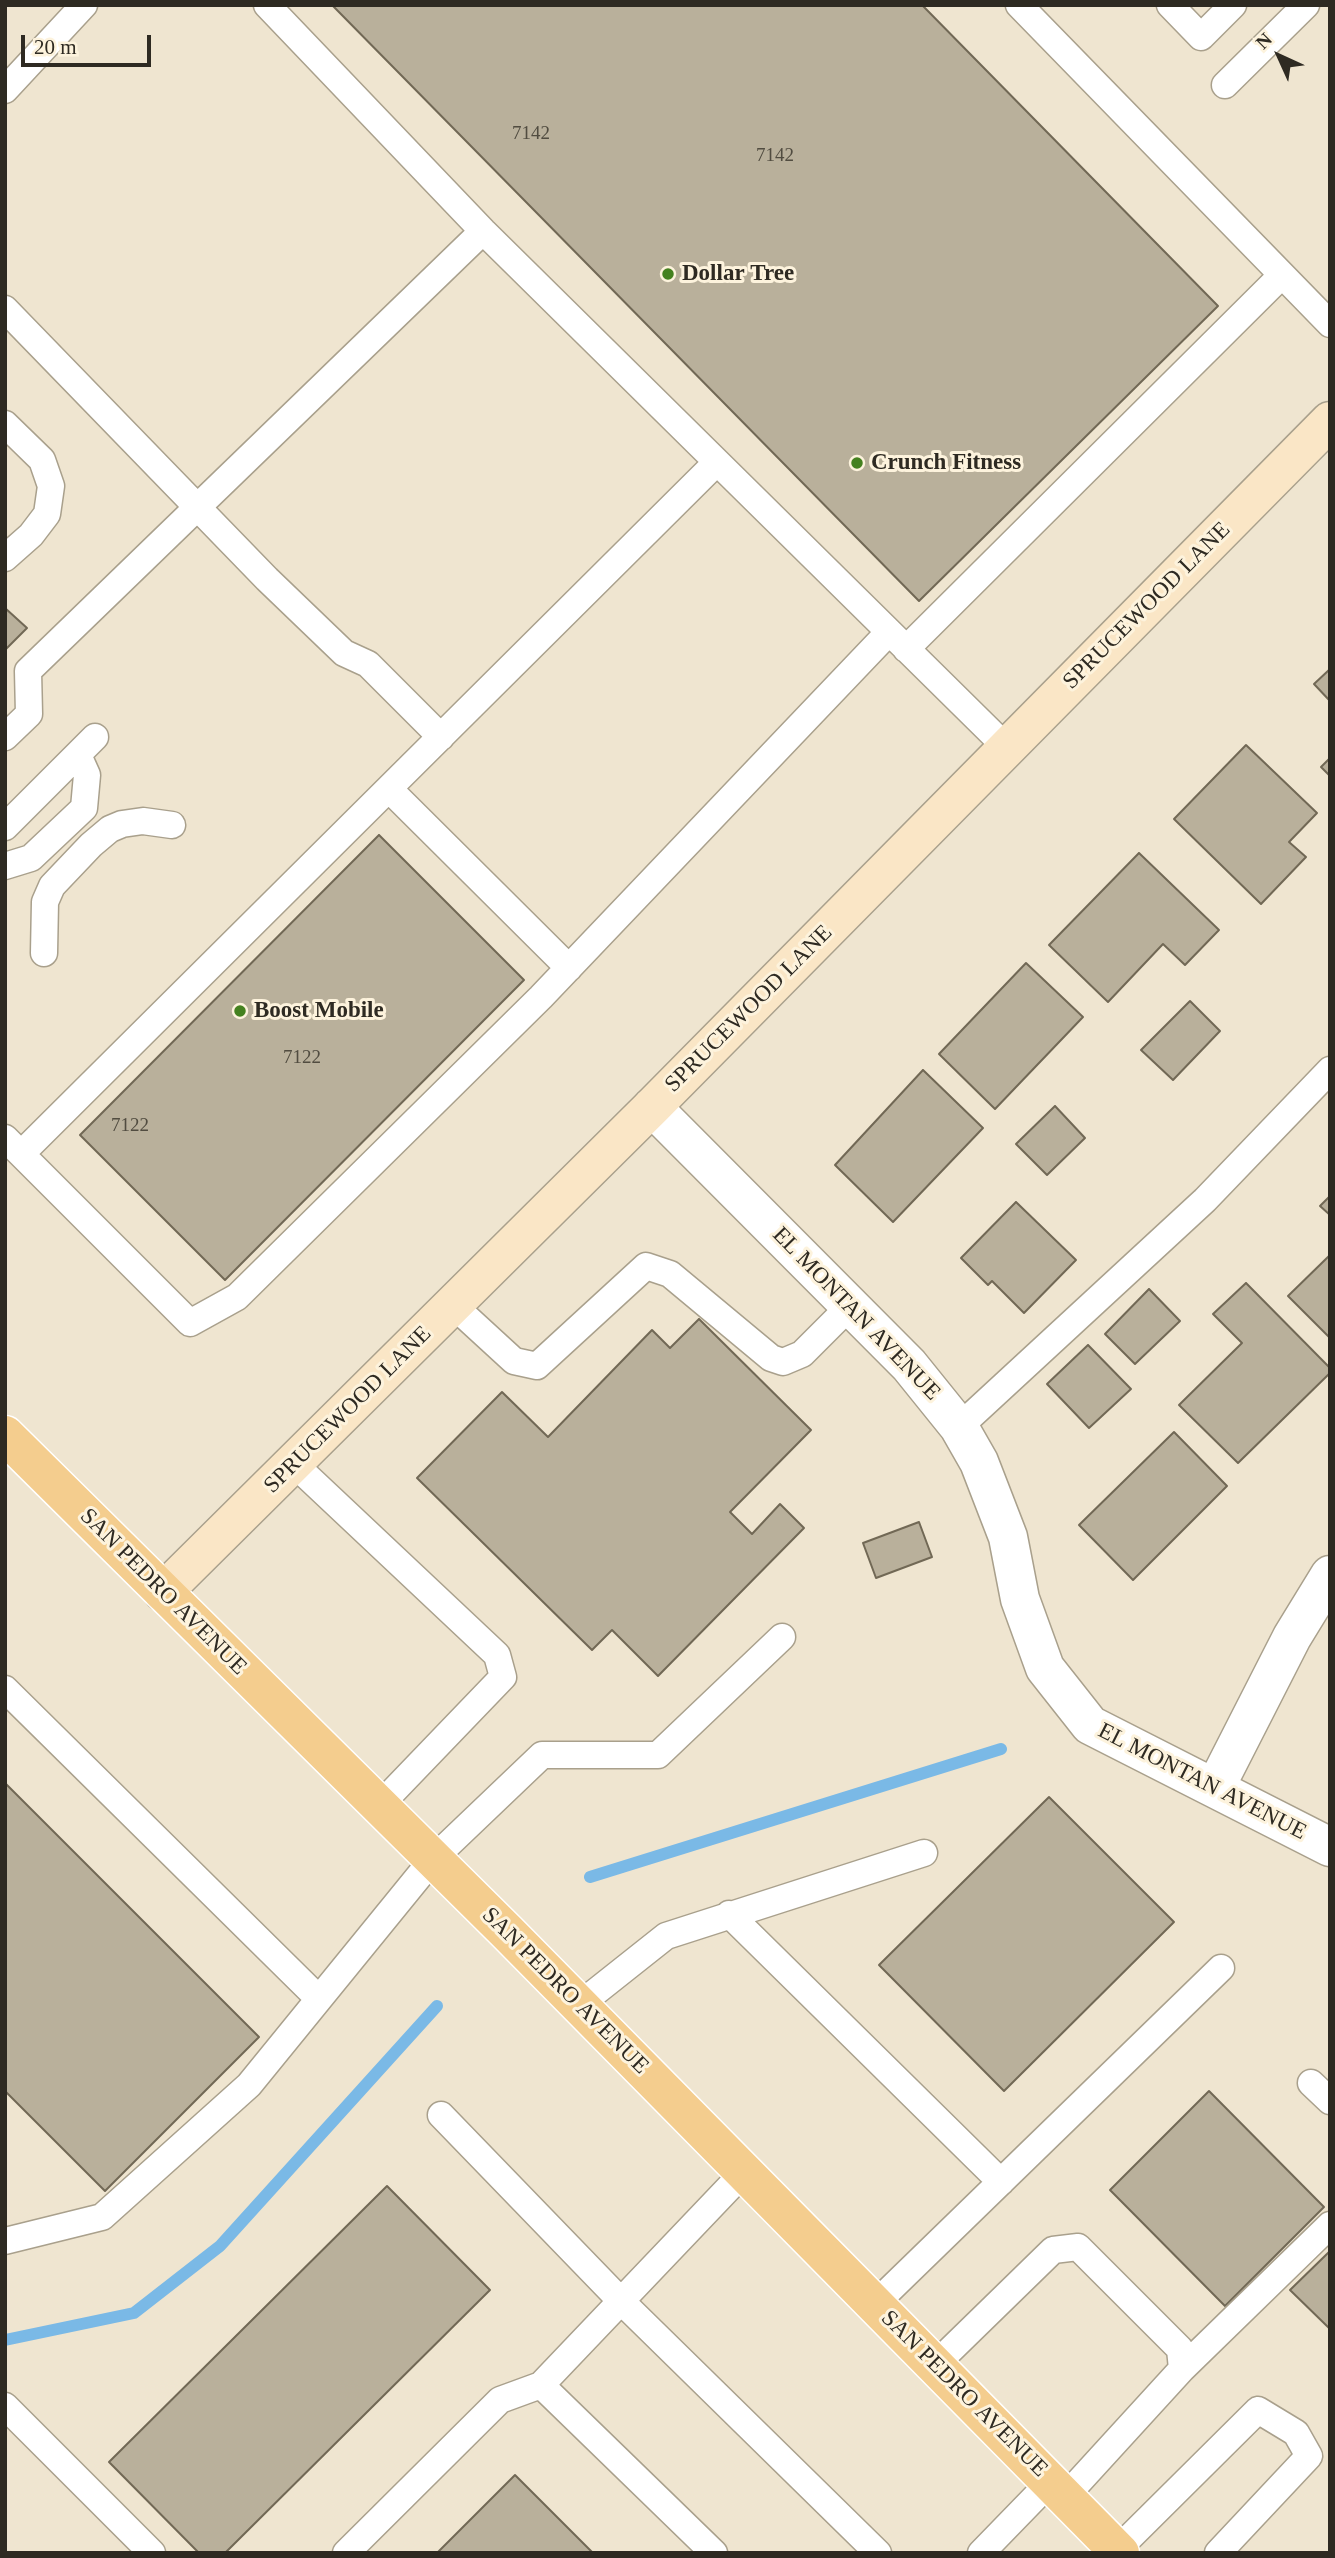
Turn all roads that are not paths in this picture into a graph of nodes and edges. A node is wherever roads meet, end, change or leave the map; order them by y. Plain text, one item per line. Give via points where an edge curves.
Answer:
1 (84, 5) edge
2 (267, 5) edge
3 (1019, 5) edge
4 (1170, 5) edge
5 (1233, 5) edge
6 (1306, 5) edge
7 (1225, 85) dead end
8 (5, 90) edge
9 (483, 231) junction
10 (1282, 275) junction
11 (5, 309) edge
12 (1330, 324) edge
13 (1330, 421) edge
14 (5, 424) edge
15 (717, 462) junction
16 (198, 504) junction
17 (5, 558) edge
18 (898, 640) junction
19 (5, 737) edge
20 (441, 737) junction
21 (1007, 748) junction
22 (389, 789) junction
23 (172, 825) dead end
24 (5, 827) edge
25 (5, 866) edge
26 (44, 953) dead end
27 (569, 968) junction
28 (1330, 1070) edge
29 (652, 1107) junction
30 (13, 1146) edge
31 (453, 1305) junction
32 (850, 1306) junction
33 (959, 1427) junction
34 (5, 1435) edge
35 (293, 1463) junction
36 (1330, 1576) edge
37 (163, 1592) junction
38 (782, 1637) dead end
39 (5, 1689) edge
40 (1215, 1788) junction
41 (379, 1806) junction
42 (1330, 1847) edge
43 (924, 1853) dead end
44 (433, 1859) junction
45 (729, 1914) junction
46 (1222, 1968) dead end
47 (318, 1999) junction
48 (579, 2005) junction
49 (441, 2115) dead end
50 (744, 2172) junction
51 (1001, 2182) junction
52 (1330, 2225) edge
53 (5, 2241) edge
54 (621, 2301) junction
55 (875, 2304) junction
56 (935, 2365) junction
57 (1182, 2369) junction
58 (541, 2385) junction
59 (5, 2406) edge
60 (1057, 2489) junction
61 (1119, 2552) edge
62 (152, 2553) edge
63 (346, 2553) edge
64 (714, 2553) edge
65 (878, 2553) edge
66 (981, 2553) edge
67 (1218, 2553) edge

1 - 8 lane
2 - 9 lane
3 - 10 lane
4 - 5 lane via 1201,37
6 - 7 lane
9 - 15 lane
9 - 16 lane
10 - 12 lane
10 - 18 lane
11 - 16 lane
13 - 21 street, SPRUCEWOOD LANE
14 - 17 lane via 42,460 51,486 47,514 31,536
15 - 18 lane
15 - 20 lane
16 - 19 lane via 29,671 29,714
16 - 20 lane via 344,653 368,664
18 - 21 lane
18 - 27 lane
20 - 22 lane
21 - 29 street, SPRUCEWOOD LANE
22 - 27 lane
22 - 30 lane
23 - 26 lane via 122,824 91,845 52,886 45,902
24 - 25 lane via 87,746 84,808 30,858
27 - 30 lane via 237,1297 190,1323
28 - 33 lane via 1205,1200
29 - 31 street, SPRUCEWOOD LANE
29 - 32 street, EL MONTAN AVENUE
31 - 32 lane via 514,1362 537,1366 646,1266 670,1274 771,1358 783,1362 802,1354
31 - 35 street, SPRUCEWOOD LANE
32 - 33 street, EL MONTAN AVENUE via 909,1365
33 - 40 street, EL MONTAN AVENUE via 979,1462 1008,1537 1020,1599 1045,1668 1090,1725
34 - 37 main road, SAN PEDRO AVENUE
35 - 37 street, SPRUCEWOOD LANE
35 - 41 lane via 497,1655 503,1677
36 - 40 street via 1292,1637
37 - 41 main road, SAN PEDRO AVENUE
38 - 44 lane via 658,1755 542,1755
39 - 47 lane
40 - 42 street, EL MONTAN AVENUE
41 - 44 main road, SAN PEDRO AVENUE
43 - 45 lane
44 - 47 lane
44 - 48 main road, SAN PEDRO AVENUE
45 - 48 lane via 666,1936
45 - 51 lane
46 - 51 lane
47 - 53 lane via 248,2085 102,2217
48 - 50 main road, SAN PEDRO AVENUE
49 - 54 lane
50 - 54 lane
50 - 55 main road, SAN PEDRO AVENUE
51 - 55 lane
52 - 57 lane
54 - 58 lane
54 - 65 lane
55 - 56 main road, SAN PEDRO AVENUE
56 - 57 lane via 1053,2249 1078,2247 1180,2349
56 - 60 main road, SAN PEDRO AVENUE
57 - 60 lane
58 - 63 lane via 500,2400
58 - 64 lane
59 - 62 lane
60 - 61 main road, SAN PEDRO AVENUE
60 - 66 lane
61 - 67 lane via 1258,2410 1296,2433 1309,2456

